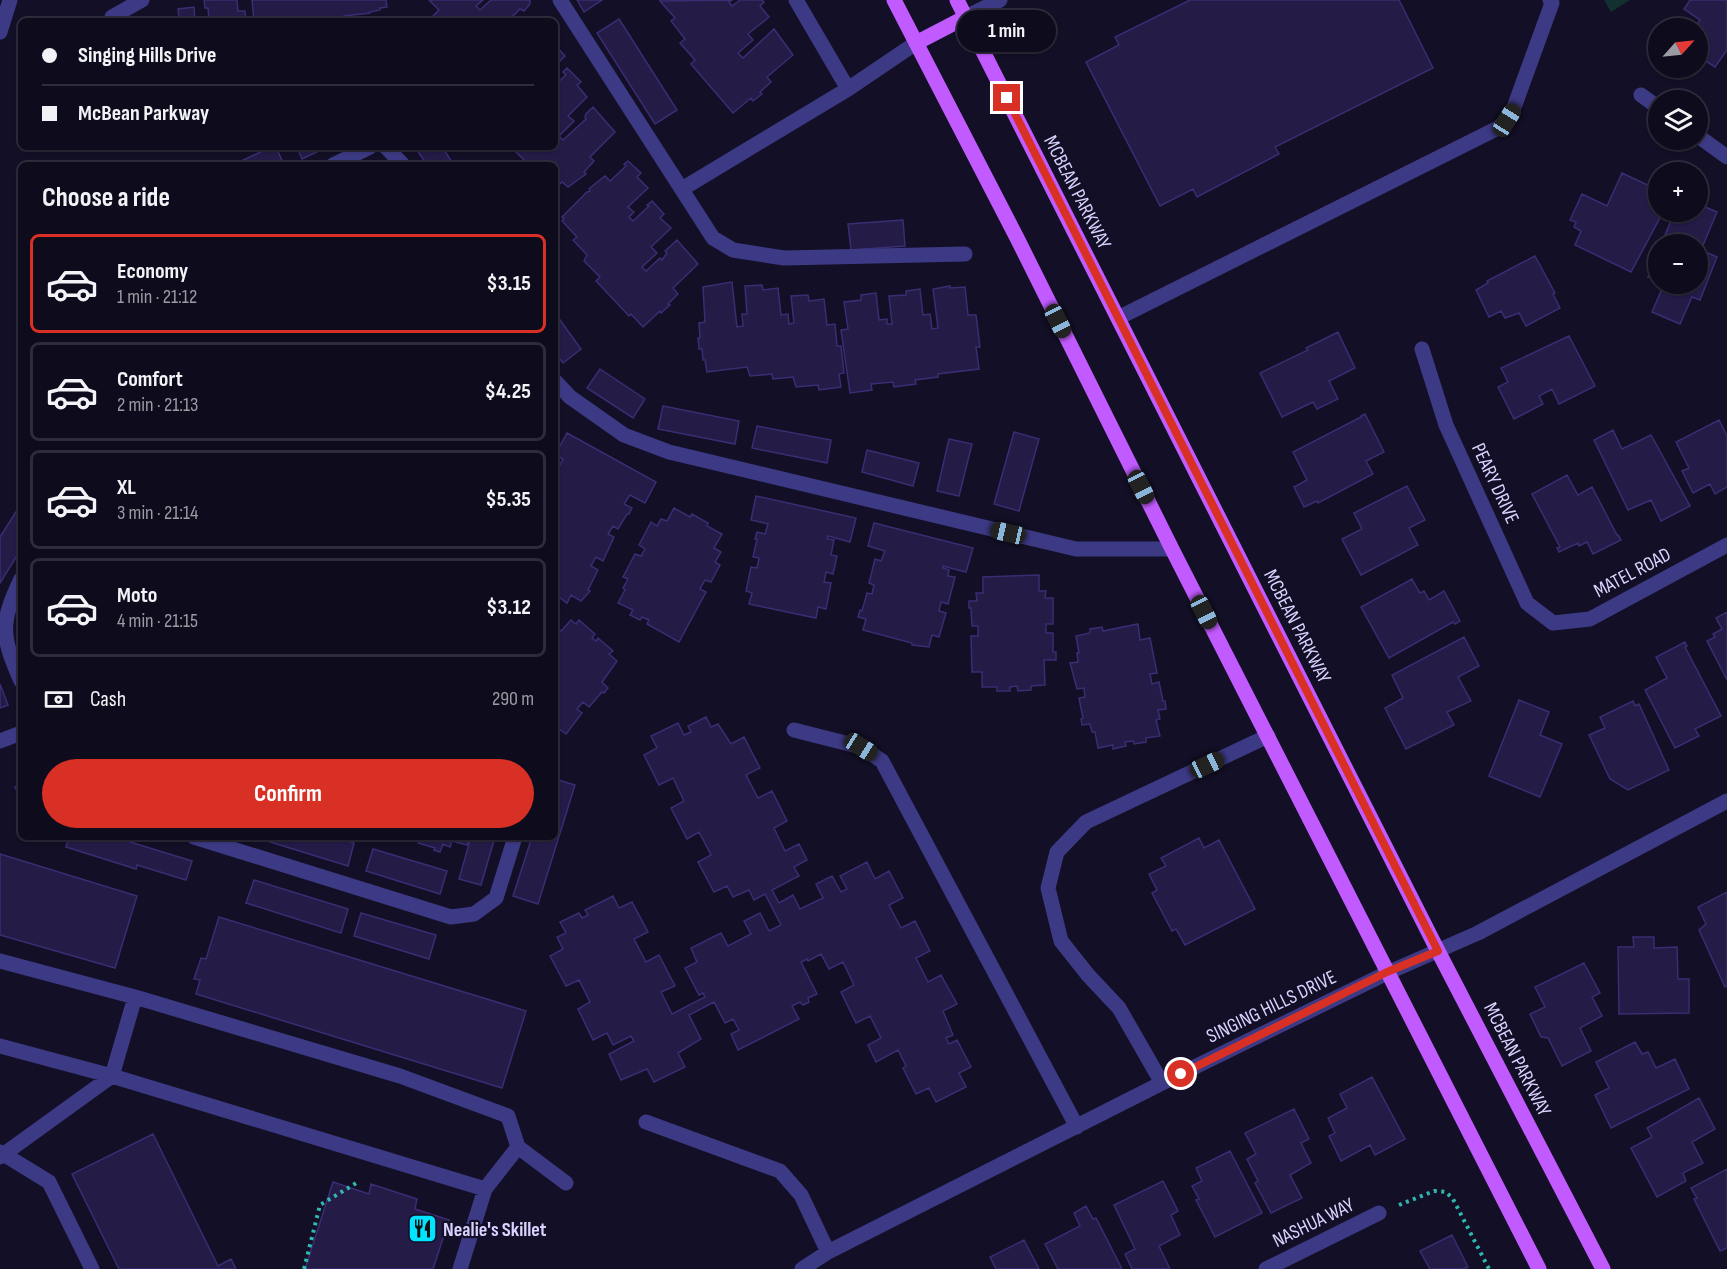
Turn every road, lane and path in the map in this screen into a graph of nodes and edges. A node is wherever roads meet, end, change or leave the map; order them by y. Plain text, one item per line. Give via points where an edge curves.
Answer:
1 (10, 0) edge
2 (142, 0) edge
3 (560, 0) edge
4 (796, 0) edge
5 (894, 0) edge
6 (957, 0) edge
7 (1000, 0) edge
8 (1550, 0) edge
9 (112, 17) dead end
10 (966, 17) junction
11 (0, 32) edge
12 (916, 43) junction
13 (848, 89) junction
14 (1641, 95) dead end
15 (1648, 100) edge
16 (1708, 143) edge
17 (364, 150) edge
18 (389, 150) edge
19 (1727, 157) edge
20 (339, 162) edge
21 (400, 162) edge
22 (682, 189) junction
23 (965, 255) dead end
24 (1118, 318) junction
25 (1422, 348) dead end
26 (558, 384) edge
27 (1727, 545) edge
28 (1172, 549) junction
29 (18, 584) edge
30 (1553, 623) joint
31 (18, 674) edge
32 (794, 730) dead end
33 (18, 734) edge
34 (1268, 736) junction
35 (0, 741) edge
36 (1727, 801) edge
37 (204, 840) edge
38 (514, 840) edge
39 (1438, 951) junction
40 (0, 961) edge
41 (1387, 972) junction
42 (135, 997) junction
43 (0, 1046) edge
44 (112, 1076) junction
45 (1162, 1083) junction
46 (646, 1122) dead end
47 (1077, 1128) junction
48 (518, 1147) junction
49 (1, 1154) edge
50 (358, 1182) dead end
51 (566, 1183) dead end
52 (485, 1189) junction
53 (1379, 1213) joint
54 (828, 1252) junction
55 (92, 1269) edge
56 (304, 1269) edge
57 (460, 1269) edge
58 (802, 1269) edge
59 (1266, 1269) edge
60 (1489, 1269) edge
61 (1539, 1269) edge
62 (1603, 1269) edge

1 - 11 street
2 - 9 street
3 - 22 street
4 - 13 street
5 - 12 main road
6 - 10 main road, MCBEAN PARKWAY
7 - 10 street
8 - 24 street via 1514,110 1498,128
10 - 12 main road
10 - 24 main road, MCBEAN PARKWAY
12 - 13 street
12 - 28 main road
13 - 22 street
14 - 15 street
16 - 19 street
17 - 20 street
18 - 21 street
22 - 23 street via 713,238 733,250 784,258
24 - 39 main road, MCBEAN PARKWAY
25 - 30 street, PEARY DRIVE via 1446,425 1527,603
26 - 28 street via 624,435 669,452 1077,549
27 - 30 street, MATEL ROAD via 1590,619
28 - 34 main road
29 - 31 street via 2,619 4,644
32 - 47 street via 861,747 882,761
33 - 35 street
34 - 41 main road
34 - 45 street via 1086,822 1057,852 1048,888 1060,941 1119,1008
36 - 39 street, SINGING HILLS DRIVE
37 - 38 street via 451,917 474,914 496,898
39 - 41 street, SINGING HILLS DRIVE
39 - 62 main road, MCBEAN PARKWAY
40 - 42 street
41 - 45 street, SINGING HILLS DRIVE
41 - 61 main road
42 - 44 street
42 - 48 street via 400,1076 508,1116
43 - 44 street
44 - 49 street
44 - 52 street
45 - 47 street, SINGING HILLS DRIVE
46 - 54 street via 780,1171 801,1195
47 - 54 street, SINGING HILLS DRIVE
48 - 51 street
48 - 52 street
49 - 55 street via 49,1182
50 - 56 path via 320,1205
52 - 57 street
53 - 59 street, NASHUA WAY
53 - 60 path via 1434,1191 1446,1192
54 - 58 street, SINGING HILLS DRIVE

